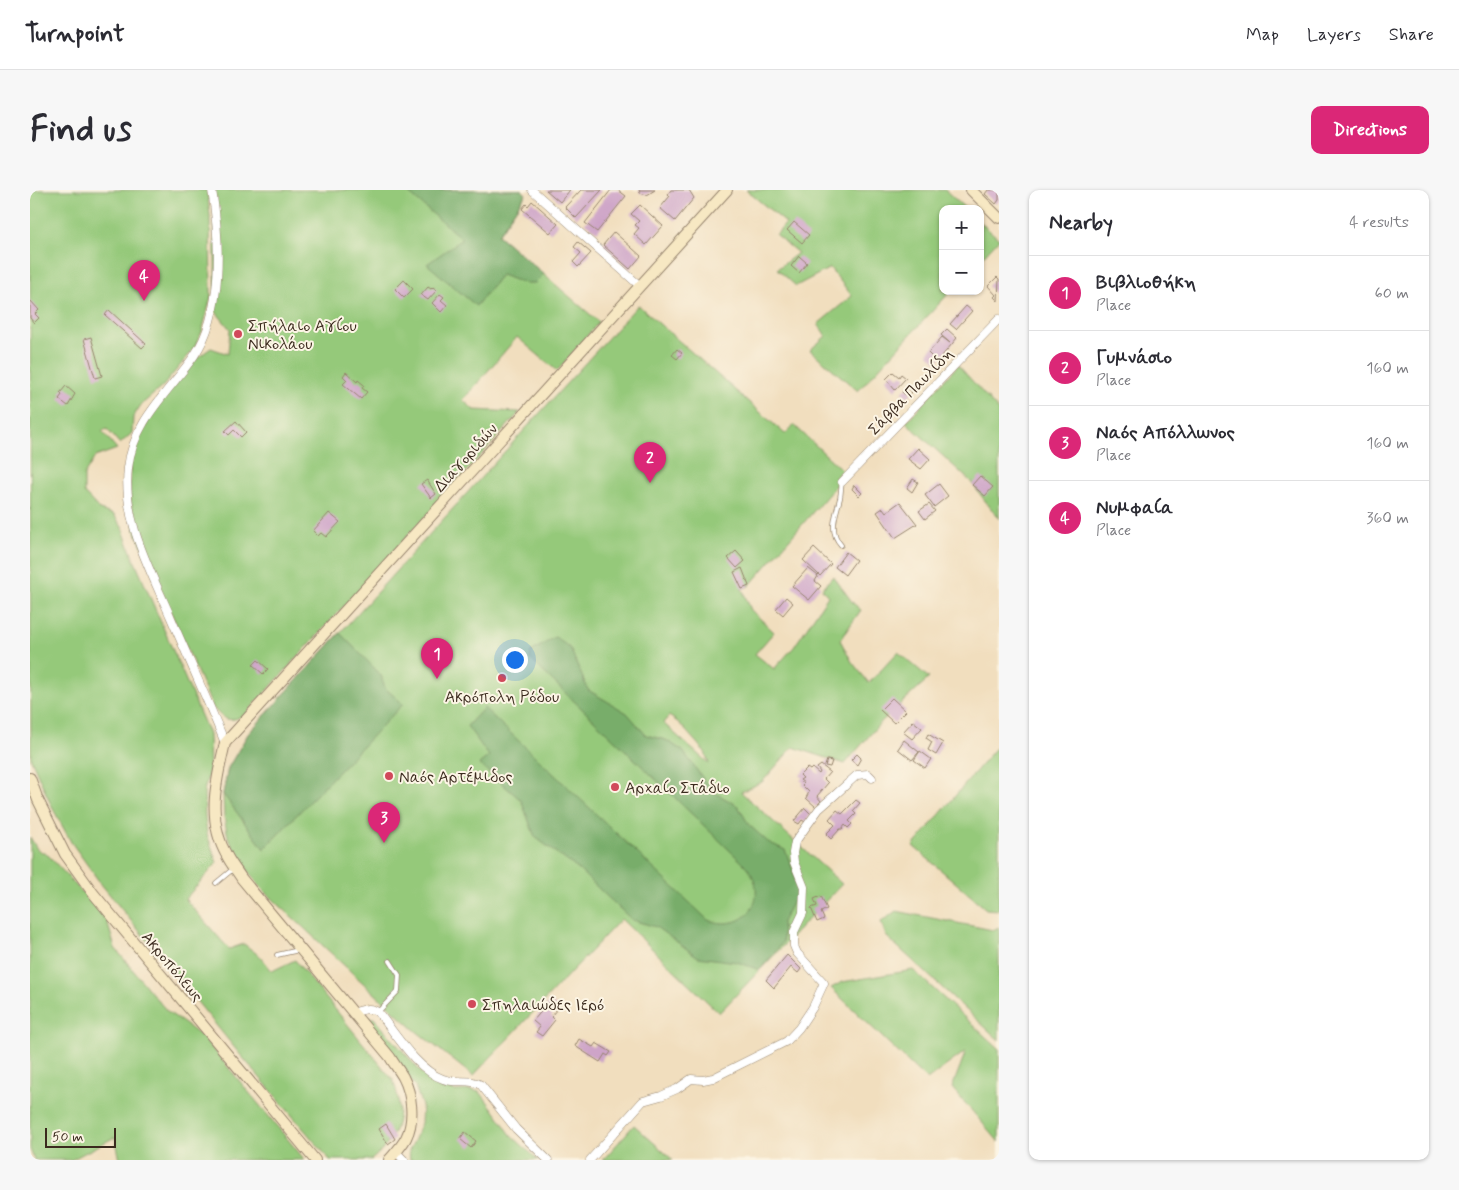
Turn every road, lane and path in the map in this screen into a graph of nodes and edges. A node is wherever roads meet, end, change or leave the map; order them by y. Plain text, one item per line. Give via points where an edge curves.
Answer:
1 (212, 190) edge
2 (532, 190) edge
3 (971, 190) edge
4 (721, 192) edge
5 (999, 218) edge
6 (640, 286) junction
7 (999, 319) edge
8 (842, 482) joint
9 (841, 546) dead end
10 (225, 744) junction
11 (30, 778) edge
12 (872, 778) dead end
13 (235, 868) junction
14 (216, 883) dead end
15 (300, 950) junction
16 (277, 955) dead end
17 (390, 961) dead end
18 (378, 1012) junction
19 (353, 1013) junction
20 (392, 1156) edge
21 (315, 1160) edge
22 (404, 1160) edge
23 (548, 1160) edge
24 (590, 1160) edge

1 - 10 street via 217,256 210,318 195,354 143,424 130,457 127,489 135,533
2 - 6 street
3 - 5 street
4 - 6 street, Διαγοριδών
6 - 10 street, Διαγοριδών
7 - 8 street, Σάββα Παυλίδη
8 - 9 lane via 834,519 836,539
10 - 13 street via 213,808 220,839
11 - 21 street, Ακροπόλεως via 65,854 93,893
12 - 24 street via 868,774 857,774 819,809 795,842 794,862 804,887 803,913 794,932 794,946 824,983 799,1028 787,1041 713,1078 691,1079 661,1096 643,1100
13 - 14 lane
13 - 15 street
15 - 16 lane
15 - 19 street
17 - 18 lane via 399,975 398,991
18 - 19 street via 367,1008
18 - 23 street via 416,1060 432,1073 444,1080 481,1086 516,1129
19 - 20 street via 390,1057 411,1098 406,1138
20 - 22 street

